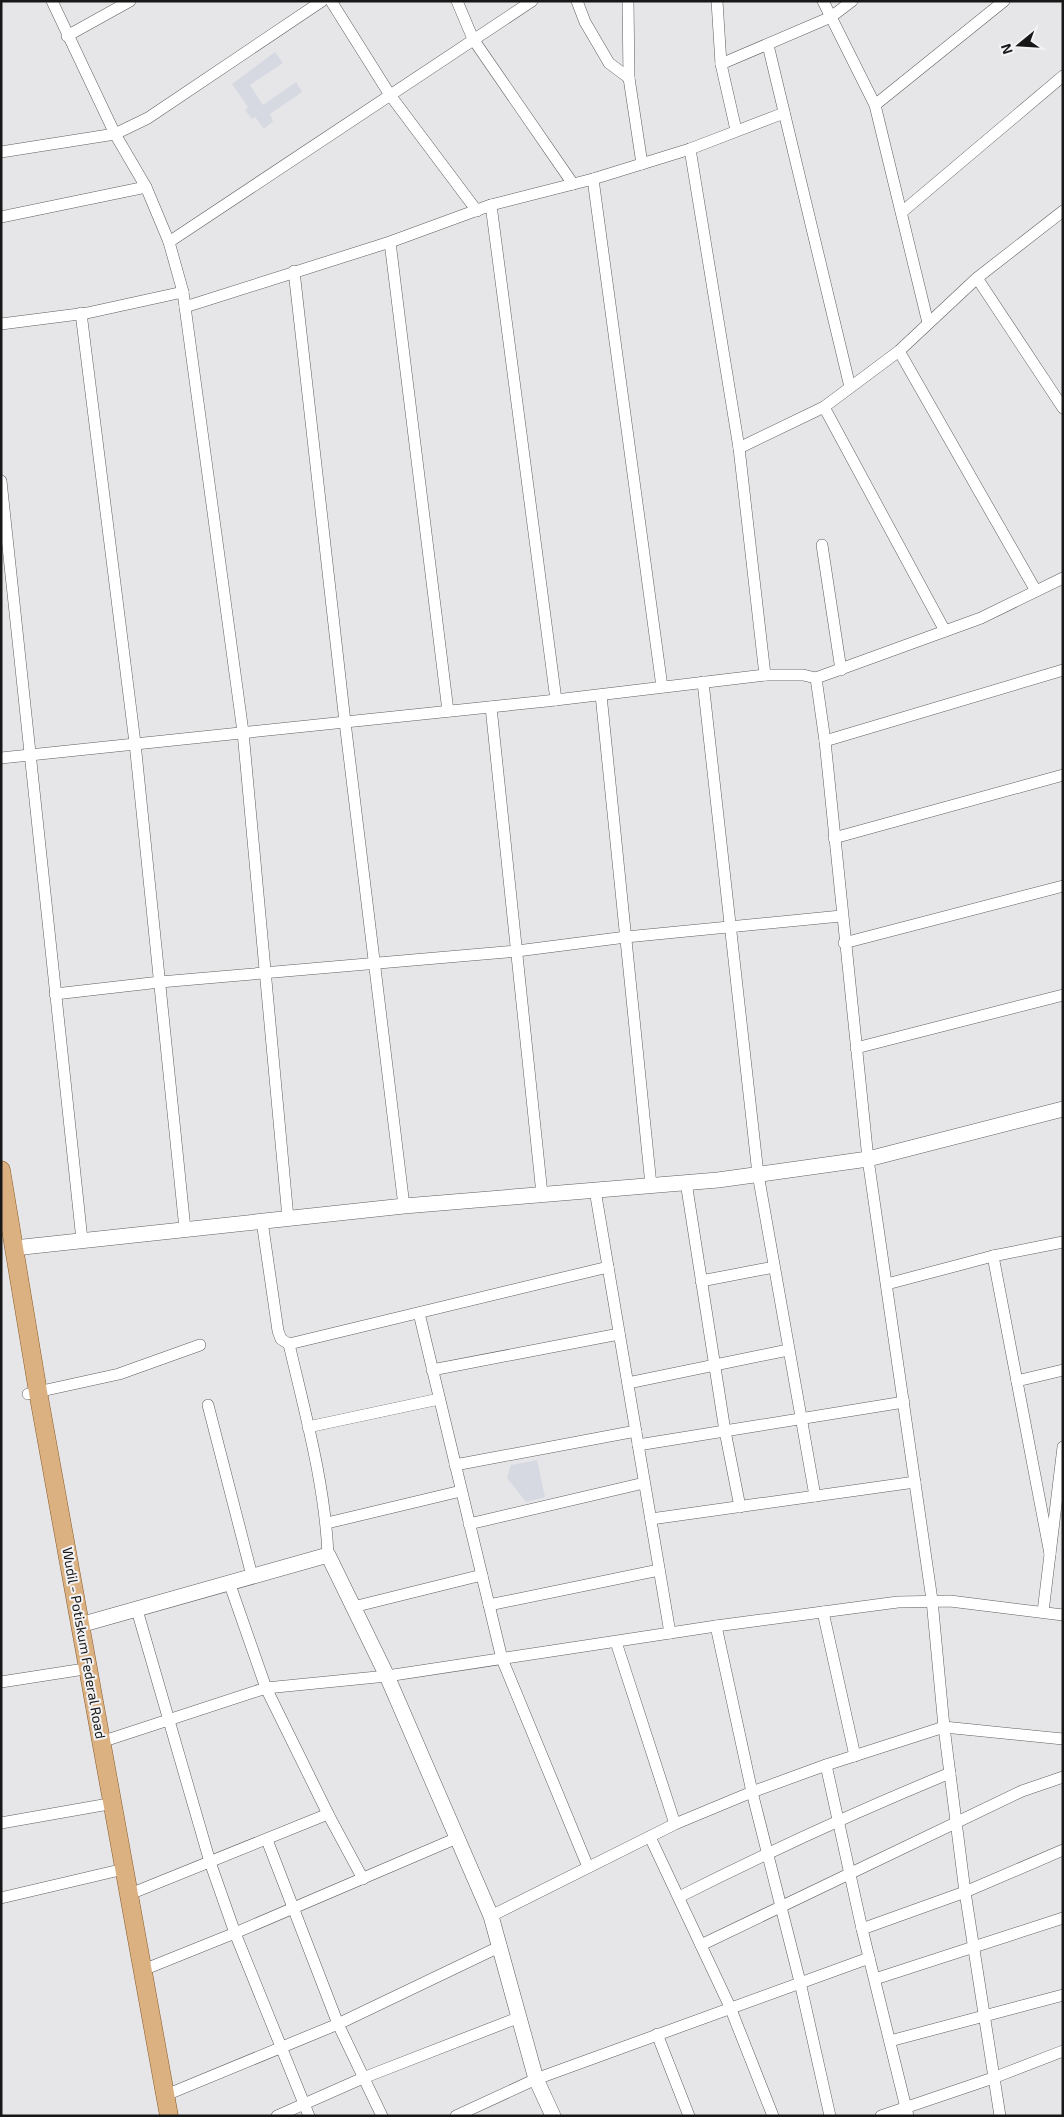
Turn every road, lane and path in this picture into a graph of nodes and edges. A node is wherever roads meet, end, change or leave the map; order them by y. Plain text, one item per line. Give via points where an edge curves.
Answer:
1 (52, 1) edge
2 (130, 1) edge
3 (322, 1) edge
4 (331, 1) edge
5 (457, 1) edge
6 (532, 1) edge
7 (577, 1) edge
8 (628, 1) edge
9 (717, 1) edge
10 (823, 1) edge
11 (852, 1) edge
12 (1004, 1) edge
13 (831, 17) junction
14 (68, 36) junction
15 (473, 39) junction
16 (768, 45) junction
17 (720, 64) junction
18 (1063, 76) edge
19 (629, 78) junction
20 (390, 95) junction
21 (875, 105) junction
22 (784, 112) junction
23 (736, 130) junction
24 (115, 134) junction
25 (690, 149) junction
26 (1, 152) edge
27 (642, 164) junction
28 (593, 179) junction
29 (573, 184) junction
30 (146, 187) junction
31 (491, 205) junction
32 (1063, 210) edge
33 (477, 211) junction
34 (902, 212) junction
35 (1, 217) edge
36 (169, 242) junction
37 (390, 242) junction
38 (294, 271) junction
39 (977, 278) junction
40 (183, 292) junction
41 (185, 306) junction
42 (81, 314) junction
43 (928, 323) junction
44 (1, 324) edge
45 (898, 350) junction
46 (850, 387) junction
47 (824, 407) junction
48 (1063, 408) edge
49 (739, 448) junction
50 (1, 481) edge
51 (822, 545) dead end
52 (1063, 579) edge
53 (1036, 592) junction
54 (945, 631) junction
55 (841, 670) junction
56 (1063, 670) edge
57 (765, 675) junction
58 (816, 678) junction
59 (703, 682) junction
60 (662, 687) junction
61 (601, 695) junction
62 (556, 700) junction
63 (491, 707) junction
64 (448, 711) junction
65 (345, 722) junction
66 (243, 732) junction
67 (825, 741) junction
68 (135, 743) junction
69 (29, 754) junction
70 (1, 758) edge
71 (1063, 774) edge
72 (834, 838) junction
73 (1063, 886) edge
74 (842, 916) junction
75 (731, 927) junction
76 (626, 937) junction
77 (844, 943) junction
78 (517, 951) junction
79 (374, 964) junction
80 (265, 973) junction
81 (160, 982) junction
82 (55, 994) junction
83 (1063, 995) edge
84 (856, 1048) junction
85 (1063, 1109) edge
86 (868, 1159) junction
87 (1, 1170) edge
88 (758, 1174) junction
89 (686, 1182) junction
90 (652, 1185) junction
91 (595, 1190) junction
92 (542, 1194) junction
93 (404, 1206) junction
94 (5, 1213) edge
95 (288, 1218) junction
96 (262, 1221) junction
97 (185, 1229) junction
98 (82, 1240) junction
99 (7, 1242) edge
100 (1063, 1242) edge
101 (993, 1256) junction
102 (608, 1267) junction
103 (774, 1267) junction
104 (701, 1280) junction
105 (886, 1284) junction
106 (418, 1312) junction
107 (619, 1334) junction
108 (289, 1344) junction
109 (200, 1345) dead end
110 (788, 1350) junction
111 (715, 1364) junction
112 (432, 1370) junction
113 (1063, 1370) edge
114 (1017, 1381) junction
115 (628, 1383) junction
116 (33, 1393) junction
117 (439, 1398) junction
118 (904, 1402) junction
119 (208, 1405) dead end
120 (800, 1419) junction
121 (308, 1427) junction
122 (636, 1431) junction
123 (724, 1431) junction
124 (638, 1445) junction
125 (1063, 1446) edge
126 (455, 1466) junction
127 (915, 1482) junction
128 (644, 1483) junction
129 (461, 1492) junction
130 (815, 1496) junction
131 (740, 1506) junction
132 (651, 1519) junction
133 (327, 1523) junction
134 (469, 1524) junction
135 (1050, 1554) junction
136 (328, 1555) junction
137 (659, 1570) junction
138 (482, 1575) junction
139 (252, 1576) junction
140 (229, 1582) junction
141 (932, 1600) junction
142 (489, 1605) junction
143 (353, 1607) junction
144 (137, 1610) junction
145 (824, 1612) junction
146 (1043, 1612) junction
147 (1063, 1614) edge
148 (80, 1625) junction
149 (716, 1626) junction
150 (670, 1633) junction
151 (616, 1642) junction
152 (502, 1659) junction
153 (78, 1670) junction
154 (387, 1676) junction
155 (1, 1682) edge
156 (266, 1688) junction
157 (169, 1718) junction
158 (944, 1727) junction
159 (1063, 1739) edge
160 (102, 1742) junction
161 (855, 1756) junction
162 (826, 1765) junction
163 (950, 1774) junction
164 (1063, 1777) edge
165 (752, 1792) junction
166 (103, 1805) junction
167 (328, 1814) junction
168 (838, 1819) junction
169 (1, 1823) edge
170 (675, 1824) junction
171 (957, 1824) junction
172 (650, 1836) junction
173 (457, 1838) junction
174 (267, 1840) junction
175 (1063, 1850) edge
176 (767, 1852) junction
177 (210, 1862) junction
178 (588, 1867) junction
179 (119, 1870) junction
180 (850, 1874) junction
181 (364, 1879) junction
182 (965, 1892) junction
183 (130, 1894) junction
184 (678, 1897) junction
185 (1, 1898) edge
186 (781, 1907) junction
187 (293, 1909) junction
188 (491, 1916) junction
189 (1063, 1918) edge
190 (862, 1929) junction
191 (235, 1933) junction
192 (701, 1945) junction
193 (501, 1946) junction
194 (974, 1948) junction
195 (869, 1958) junction
196 (143, 1970) junction
197 (875, 1980) junction
198 (800, 1982) junction
199 (1063, 1995) edge
200 (730, 2007) junction
201 (520, 2017) junction
202 (984, 2018) junction
203 (338, 2024) junction
204 (657, 2034) junction
205 (890, 2041) junction
206 (282, 2048) junction
207 (1062, 2052) edge
208 (363, 2078) junction
209 (994, 2078) junction
210 (536, 2079) junction
211 (166, 2095) junction
212 (304, 2104) junction
213 (907, 2111) edge
214 (159, 2116) edge
215 (169, 2116) edge
216 (277, 2116) edge
217 (309, 2116) edge
218 (382, 2116) edge
219 (456, 2116) edge
220 (553, 2116) edge
221 (689, 2116) edge
222 (773, 2116) edge
223 (830, 2116) edge
224 (881, 2116) edge
225 (1000, 2116) edge

1 - 14 street
2 - 14 street
3 - 24 street via 148,118
4 - 20 street
5 - 15 street
6 - 15 street
7 - 19 street via 585,22 609,63
8 - 19 street
9 - 17 street
10 - 13 street
11 - 13 street
12 - 21 street
13 - 16 street
13 - 21 street
14 - 24 street
15 - 20 street
15 - 29 street
16 - 17 street
16 - 22 street
17 - 23 street
18 - 34 street
19 - 27 street
20 - 33 street
20 - 36 street
21 - 34 street
22 - 23 street
22 - 46 street
23 - 25 street
24 - 26 street
24 - 30 street
25 - 27 street
25 - 49 street
27 - 28 street
28 - 29 street
28 - 60 street
29 - 31 street
30 - 35 street
30 - 36 street
31 - 33 street
31 - 62 street
32 - 39 street
33 - 37 street
34 - 43 street
36 - 40 street
37 - 38 street
37 - 64 street
38 - 41 street
38 - 65 street
39 - 43 street
39 - 48 street
40 - 41 street
40 - 42 street
41 - 66 street
42 - 44 street
42 - 68 street
43 - 45 street
45 - 46 street
45 - 53 street
46 - 47 street
47 - 49 street
47 - 54 street
49 - 57 street
50 - 69 street
51 - 55 street
52 - 53 street
53 - 54 street
54 - 55 street
55 - 58 street
56 - 67 street
57 - 58 street
57 - 59 street
58 - 67 street
59 - 60 street
59 - 75 street
60 - 61 street
61 - 62 street
61 - 76 street
62 - 63 street
63 - 64 street
63 - 78 street
64 - 65 street
65 - 66 street
65 - 79 street
66 - 68 street
66 - 80 street
67 - 72 street
68 - 69 street
68 - 81 street
69 - 70 street
69 - 82 street
71 - 72 street
72 - 74 street
73 - 77 street
74 - 75 street
74 - 77 street
75 - 76 street
75 - 88 street
76 - 78 street
76 - 90 street
77 - 84 street
78 - 79 street
78 - 92 street
79 - 80 street
79 - 93 street
80 - 81 street
80 - 95 street
81 - 82 street
81 - 97 street
82 - 98 street
83 - 84 street
84 - 86 street
85 - 86 street
86 - 88 street
86 - 105 street
87 - 94 main road, Wudil - Potiskum Federal Road
88 - 89 street
88 - 103 street
89 - 90 street
89 - 104 street
90 - 91 street
91 - 92 street
91 - 102 street
92 - 93 street
93 - 95 street
94 - 99 main road, Wudil - Potiskum Federal Road
95 - 96 street
96 - 97 street
96 - 108 street via 278,1331 281,1339
97 - 98 street
98 - 99 street
99 - 116 main road, Wudil - Potiskum Federal Road
100 - 101 street
101 - 105 street
101 - 114 street
102 - 106 street
102 - 107 street
103 - 104 street
103 - 110 street
104 - 111 street
105 - 118 street
106 - 108 street
106 - 112 street
107 - 112 street
107 - 115 street
108 - 121 street
109 - 116 street via 119,1374
110 - 111 street
110 - 120 street
111 - 115 street
111 - 123 street
112 - 117 street
113 - 114 street
114 - 135 street
115 - 122 street
116 - 148 main road, Wudil - Potiskum Federal Road
116 - 153 main road, Wudil - Potiskum Federal Road
117 - 121 street
117 - 126 street
118 - 120 street
118 - 127 street
119 - 139 street
120 - 123 street
120 - 130 street
121 - 133 street
122 - 124 street
122 - 126 street
123 - 124 street
123 - 131 street
124 - 128 street
125 - 135 street
126 - 129 street
127 - 130 street
127 - 141 street
128 - 132 street
128 - 134 street
129 - 133 street
129 - 134 street
130 - 131 street
131 - 132 street
132 - 137 street
133 - 136 street
134 - 138 street
135 - 146 street
136 - 139 street
136 - 143 street
137 - 142 street
137 - 150 street
138 - 142 street
138 - 143 street
139 - 140 street
140 - 144 street
140 - 156 street
141 - 145 street
141 - 146 street
141 - 158 street
142 - 152 street
143 - 154 street
144 - 148 street
144 - 157 street
145 - 149 street
145 - 161 street
146 - 147 street
148 - 160 main road, Wudil - Potiskum Federal Road
149 - 150 street
149 - 165 street
150 - 151 street
151 - 152 street
151 - 170 street
152 - 154 street
152 - 178 street
153 - 155 street
153 - 166 main road, Wudil - Potiskum Federal Road
154 - 156 street
154 - 173 street
156 - 157 street
156 - 167 street
157 - 160 street
157 - 177 street
158 - 159 street
158 - 161 street
158 - 163 street
160 - 179 main road, Wudil - Potiskum Federal Road
161 - 162 street
162 - 165 street
162 - 168 street
163 - 168 street
163 - 171 street
164 - 171 street via 1022,1791
165 - 170 street
165 - 176 street
166 - 169 street
166 - 179 main road, Wudil - Potiskum Federal Road
167 - 174 street
167 - 181 street
168 - 176 street
168 - 180 street
170 - 172 street
171 - 180 street
171 - 182 street
172 - 178 street
172 - 184 street
173 - 181 street
173 - 188 street
174 - 177 street
174 - 187 street
175 - 182 street
176 - 184 street
176 - 186 street
177 - 183 street
177 - 191 street
178 - 188 street
179 - 183 main road, Wudil - Potiskum Federal Road
179 - 185 street
179 - 214 main road, Wudil - Potiskum Federal Road
180 - 186 street
180 - 190 street
181 - 187 street
182 - 190 street
182 - 194 street
183 - 196 main road, Wudil - Potiskum Federal Road
184 - 192 street
186 - 192 street
186 - 198 street
187 - 191 street
187 - 203 street
188 - 193 street
189 - 194 street
190 - 195 street
191 - 196 street
191 - 206 street
192 - 200 street
193 - 201 street
193 - 203 street
194 - 197 street
194 - 202 street
195 - 197 street
195 - 198 street
196 - 211 main road, Wudil - Potiskum Federal Road
197 - 205 street
198 - 200 street
198 - 223 street
199 - 202 street
200 - 204 street
200 - 222 street
201 - 208 street
201 - 210 street
202 - 205 street
202 - 209 street
203 - 206 street
203 - 208 street
204 - 210 street
204 - 221 street
205 - 213 street
206 - 211 street
206 - 212 street
207 - 209 street
208 - 212 street
208 - 218 street
209 - 213 street
209 - 225 street
210 - 219 street
210 - 220 street
211 - 215 main road, Wudil - Potiskum Federal Road
212 - 216 street
212 - 217 street
213 - 224 street

